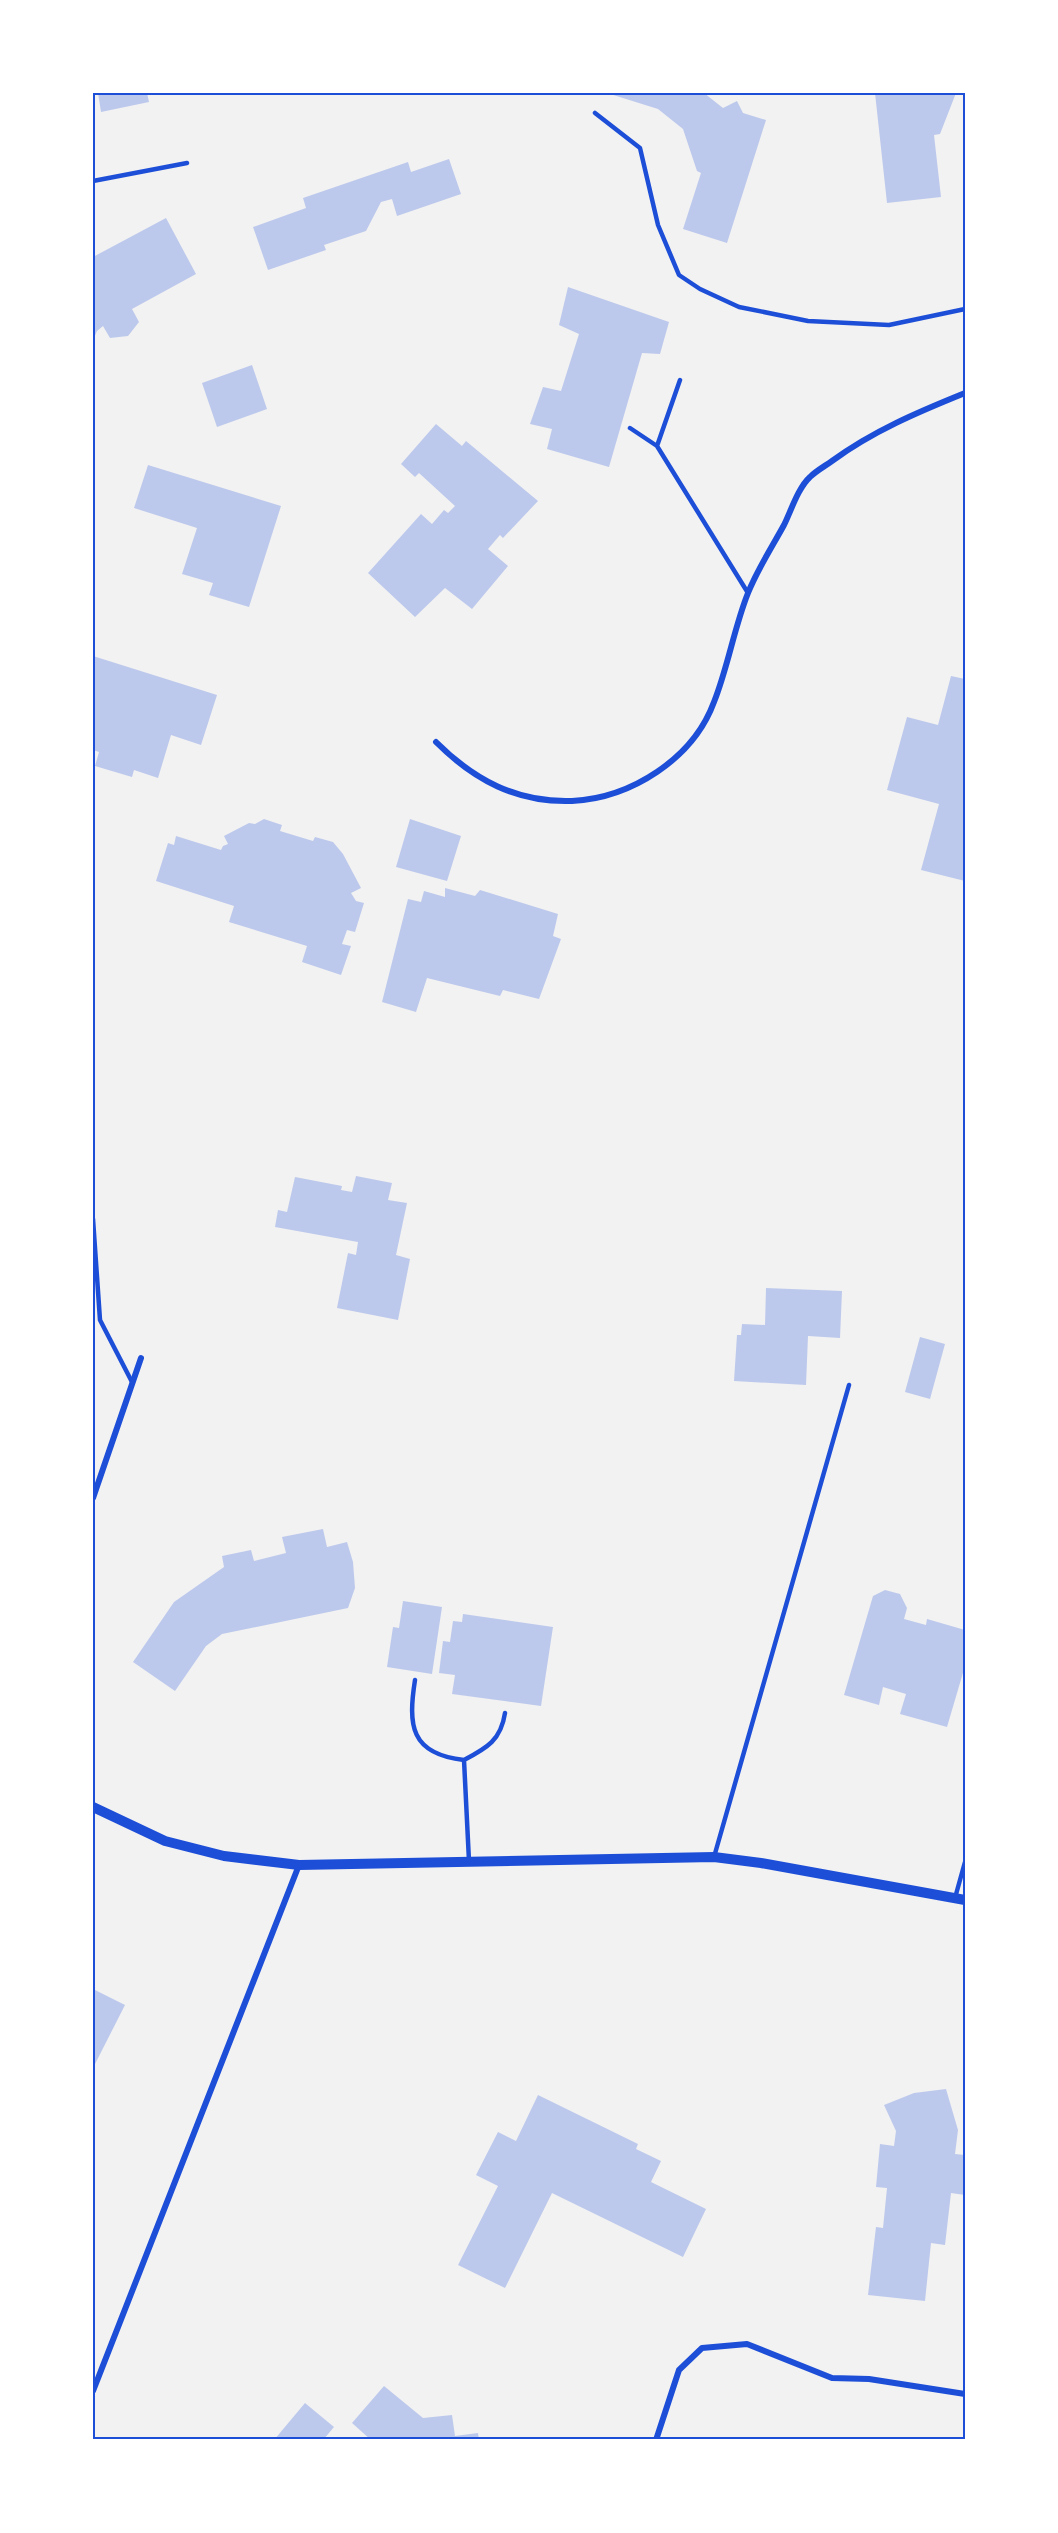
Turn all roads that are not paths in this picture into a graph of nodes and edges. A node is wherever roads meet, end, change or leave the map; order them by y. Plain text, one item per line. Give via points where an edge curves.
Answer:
1 (595, 113) dead end
2 (187, 163) dead end
3 (93, 181) edge
4 (965, 309) edge
5 (680, 380) dead end
6 (965, 393) edge
7 (630, 428) dead end
8 (657, 446) junction
9 (748, 593) junction
10 (436, 742) dead end
11 (93, 1219) edge
12 (141, 1358) dead end
13 (132, 1382) junction
14 (849, 1385) dead end
15 (93, 1498) edge
16 (415, 1680) dead end
17 (505, 1713) dead end
18 (464, 1760) junction
19 (93, 1807) edge
20 (714, 1857) junction
21 (469, 1861) junction
22 (965, 1862) edge
23 (299, 1865) junction
24 (960, 1899) edge
25 (93, 2391) edge
26 (965, 2394) edge
27 (656, 2440) edge

1 - 4 lane via 640,148 658,225 679,275 700,289 739,307 808,321 889,325
2 - 3 lane
5 - 8 lane
6 - 9 street via 858,442 808,478
7 - 8 lane
8 - 9 lane
9 - 10 street via 713,705 697,734 648,778 617,793 551,802 518,795 488,784 459,765
11 - 13 lane via 100,1320
12 - 13 street
13 - 15 street
14 - 20 lane
16 - 18 lane via 410,1717 419,1737 426,1748 437,1754
17 - 18 lane via 495,1739
18 - 21 lane
19 - 23 street via 165,1840 224,1856
20 - 21 street
20 - 24 street
21 - 23 street
22 - 24 lane
23 - 25 street
26 - 27 street via 869,2379 832,2378 747,2344 702,2348 679,2370

